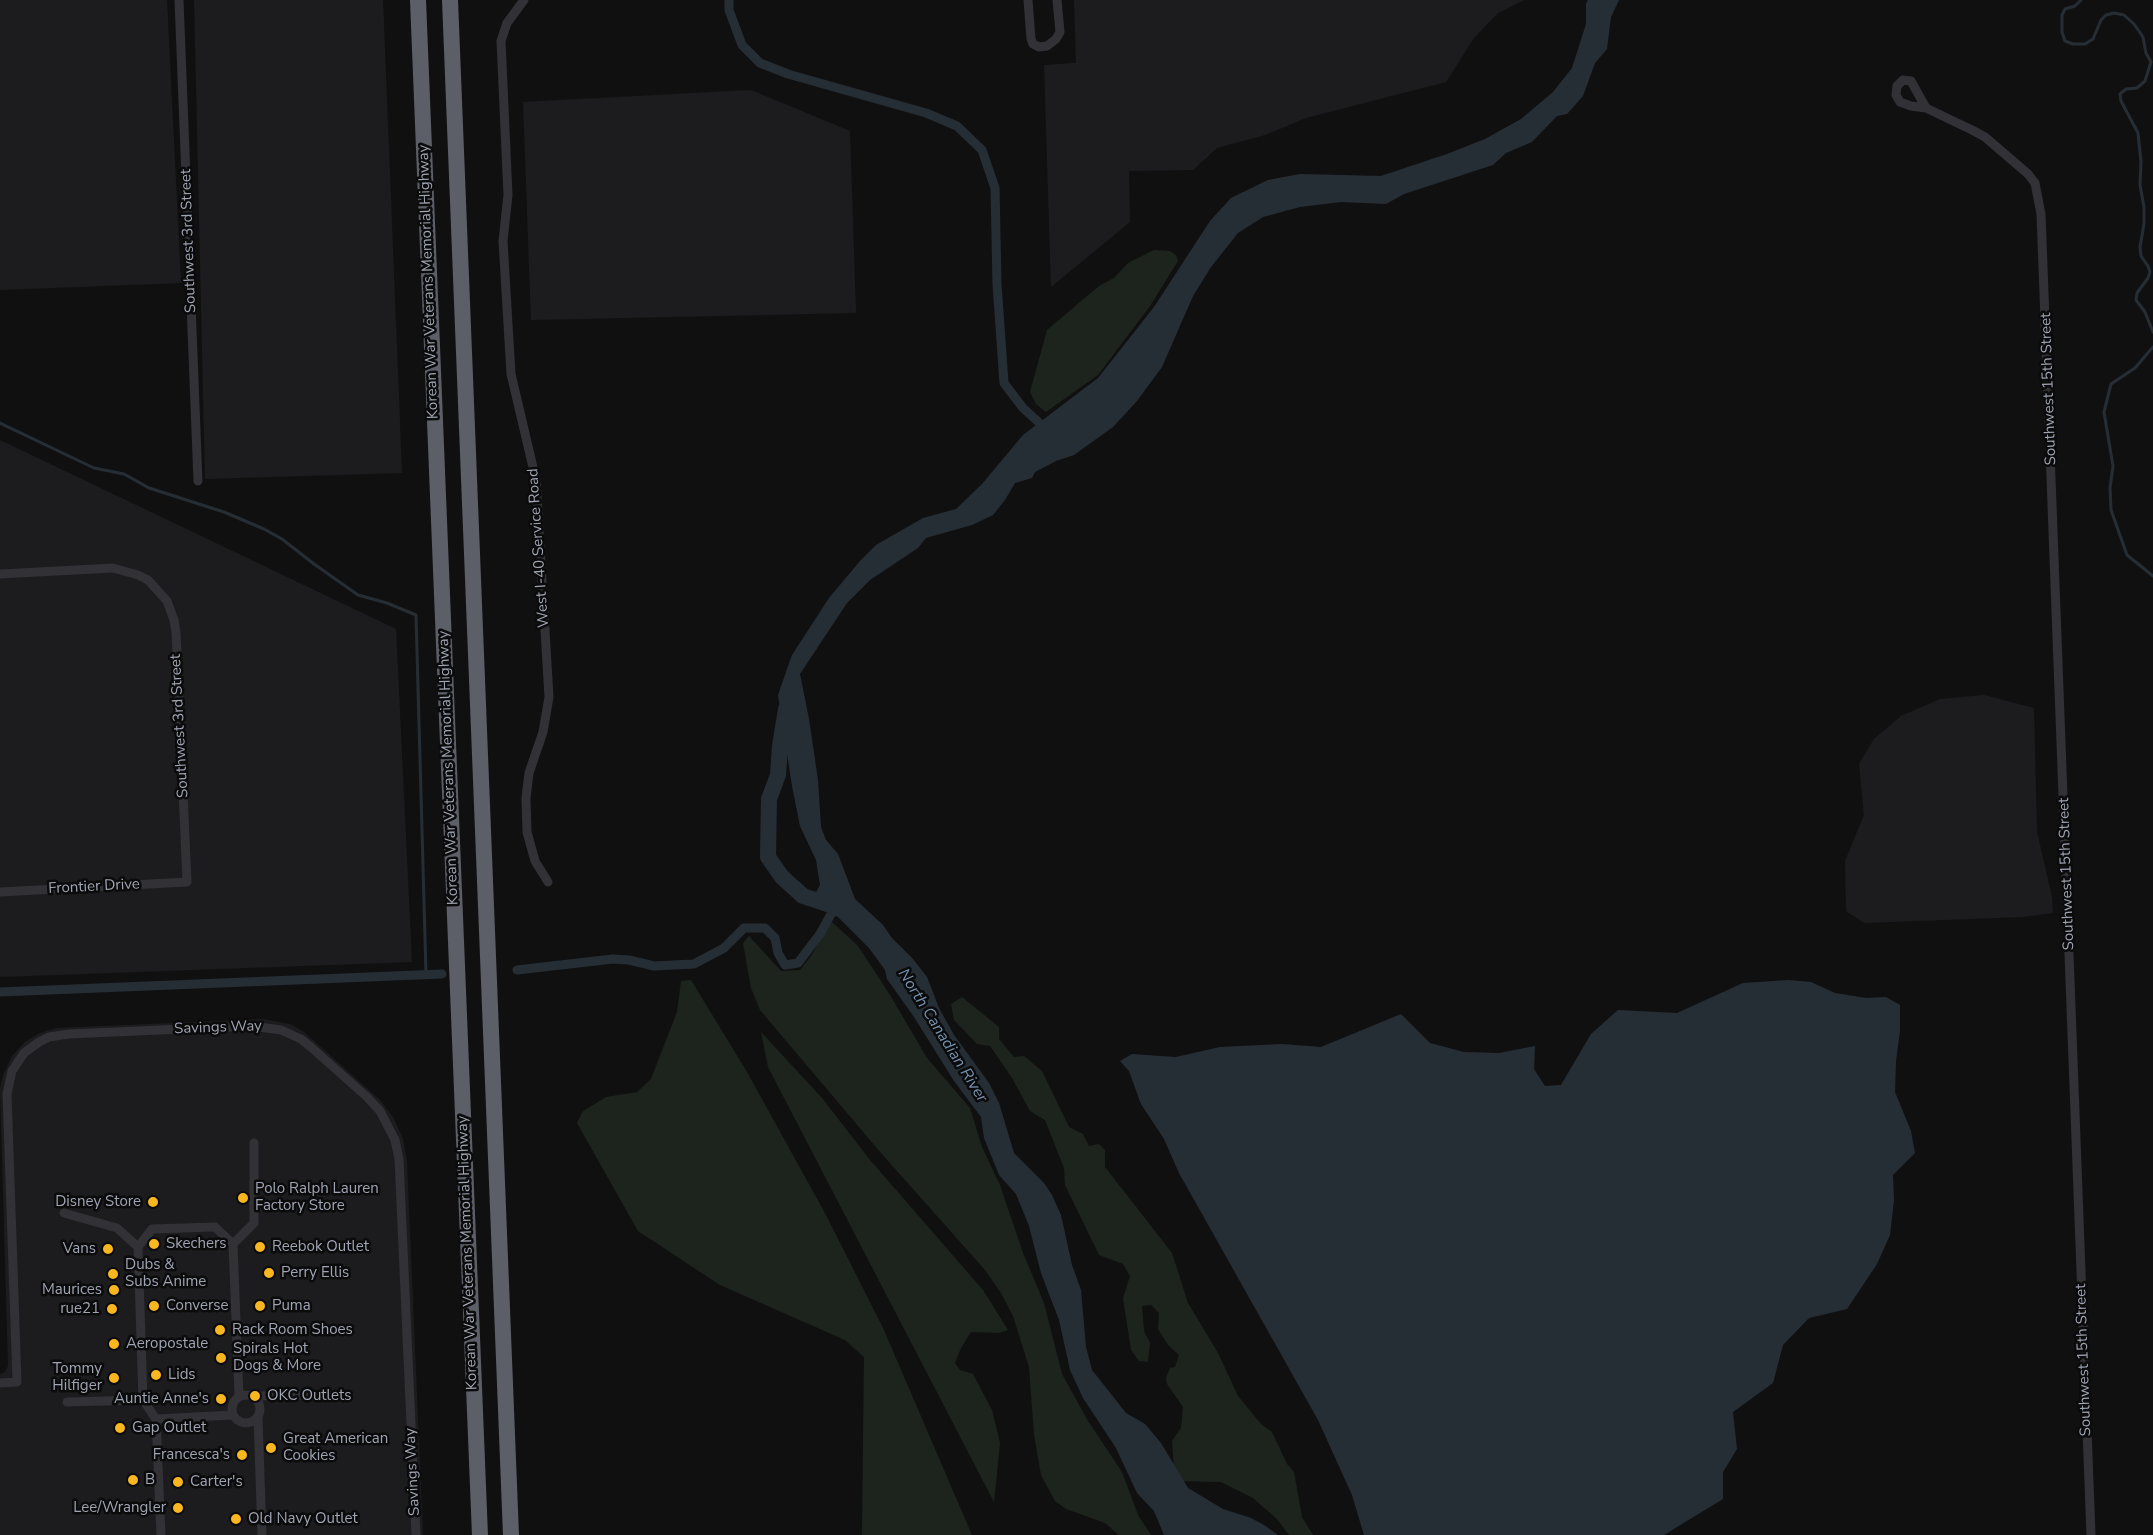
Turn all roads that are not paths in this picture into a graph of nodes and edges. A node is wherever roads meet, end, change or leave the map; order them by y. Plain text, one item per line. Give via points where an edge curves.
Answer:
1 (179, 0) edge
2 (418, 0) edge
3 (450, 0) edge
4 (457, 0) edge
5 (524, 0) edge
6 (1028, 0) edge
7 (1058, 0) edge
8 (452, 62) junction
9 (1926, 108) dead end
10 (198, 482) dead end
11 (0, 574) edge
12 (187, 882) joint
13 (548, 882) dead end
14 (0, 892) edge
15 (254, 1143) dead end
16 (64, 1213) dead end
17 (233, 1244) junction
18 (138, 1247) junction
19 (0, 1383) edge
20 (332, 1395) dead end
21 (251, 1396) junction
22 (239, 1397) junction
23 (143, 1400) junction
24 (67, 1402) dead end
25 (233, 1415) junction
26 (258, 1417) junction
27 (156, 1419) junction
28 (161, 1535) edge
29 (262, 1535) edge
30 (416, 1535) edge
31 (480, 1535) edge
32 (511, 1535) edge
33 (2091, 1535) edge

1 - 10 street, Southwest 3rd Street
2 - 31 highway, Korean War Veterans Memorial Highway
3 - 8 highway, Korean War Veterans Memorial Highway
4 - 8 highway
5 - 13 street, West I-40 Service Road via 507,23 501,41 508,195 503,241 511,375 536,480 549,697 543,732 529,773 525,798 527,832 535,861
6 - 7 street via 1030,39 1039,48 1047,46 1060,32
8 - 32 highway, Korean War Veterans Memorial Highway
9 - 33 street, Southwest 15th Street via 1985,137 2028,174 2041,214
11 - 12 street, Southwest 3rd Street via 113,568 148,580 167,601 174,620
12 - 14 street, Frontier Drive
15 - 17 street via 254,1223
16 - 18 street via 117,1228
17 - 18 street via 215,1227 152,1229
17 - 22 street
18 - 23 street
19 - 30 street, Savings Way via 17,1382 7,1094 12,1071 24,1053 58,1035 252,1026 281,1029 301,1039 367,1097 396,1140
20 - 21 street
21 - 22 street
21 - 26 street via 260,1406
22 - 25 street via 232,1406
23 - 24 street
23 - 27 street
25 - 26 street via 243,1424
25 - 27 street
26 - 29 street
27 - 28 street

